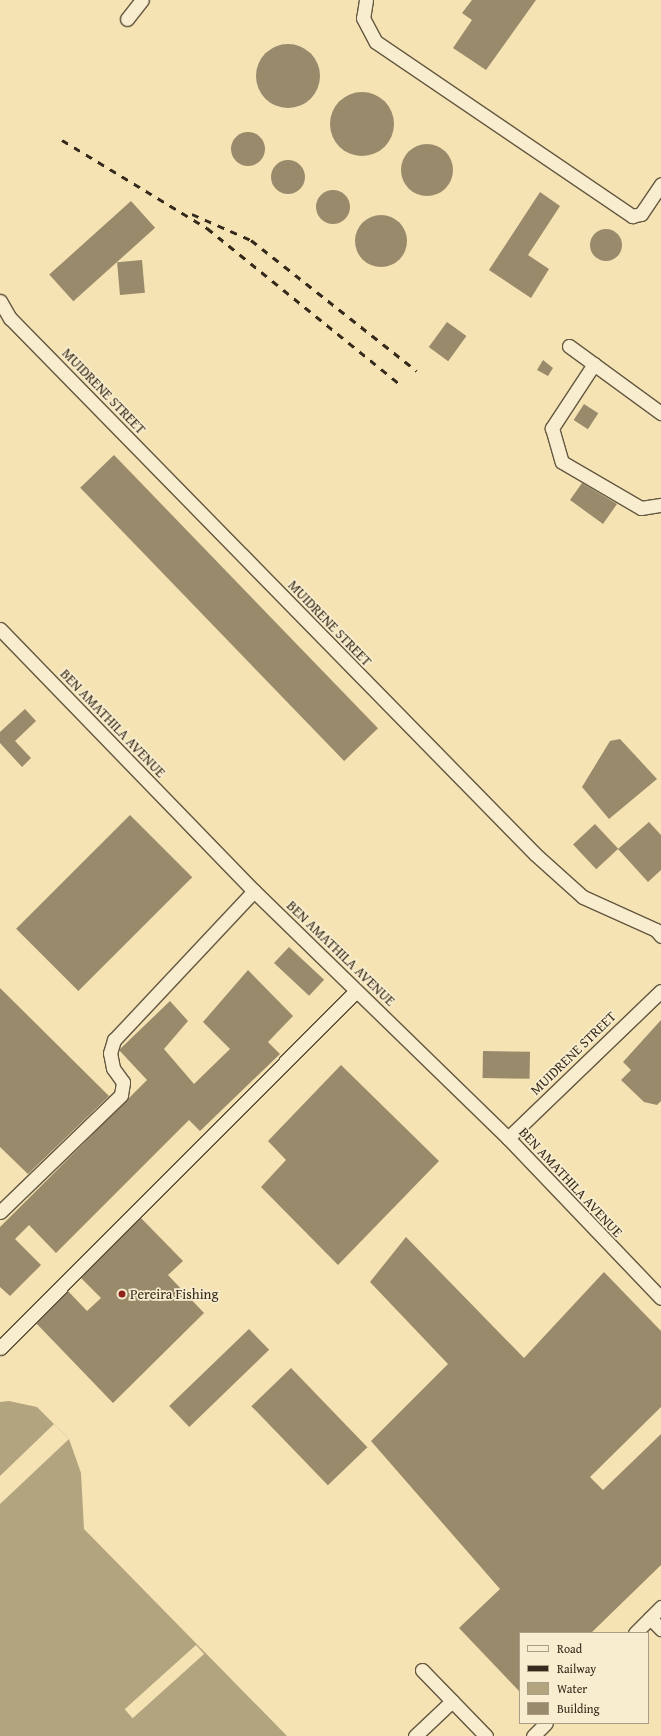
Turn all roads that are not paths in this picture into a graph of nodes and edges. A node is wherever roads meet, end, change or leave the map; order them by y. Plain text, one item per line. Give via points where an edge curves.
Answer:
1 (142, 0) edge
2 (366, 0) edge
3 (127, 19) dead end
4 (661, 184) edge
5 (0, 301) edge
6 (569, 346) dead end
7 (594, 364) junction
8 (661, 413) edge
9 (661, 506) edge
10 (0, 629) edge
11 (254, 891) junction
12 (661, 936) edge
13 (356, 991) junction
14 (661, 991) edge
15 (508, 1138) junction
16 (0, 1212) edge
17 (661, 1298) edge
18 (0, 1348) edge
19 (661, 1606) edge
20 (650, 1618) junction
21 (661, 1629) edge
22 (636, 1632) edge
23 (422, 1670) dead end
24 (452, 1701) junction
25 (545, 1724) edge
26 (415, 1736) edge
27 (486, 1736) edge
28 (533, 1736) edge

1 - 3 street
2 - 4 street via 363,18 376,42 632,216 641,214
5 - 12 street, MUIDRENE STREET via 10,318 534,854 583,898 656,930
6 - 7 street
7 - 8 street
7 - 9 street via 552,428 562,462 641,508
10 - 11 street, BEN AMATHILA AVENUE
11 - 13 street, BEN AMATHILA AVENUE
11 - 16 street via 114,1040 110,1053 113,1068 123,1082 121,1095
13 - 15 street, BEN AMATHILA AVENUE
13 - 18 street
14 - 15 street, MUIDRENE STREET
15 - 17 street, BEN AMATHILA AVENUE
19 - 20 street
20 - 21 street
20 - 22 street
23 - 24 street
24 - 26 street
24 - 27 street
25 - 28 street

